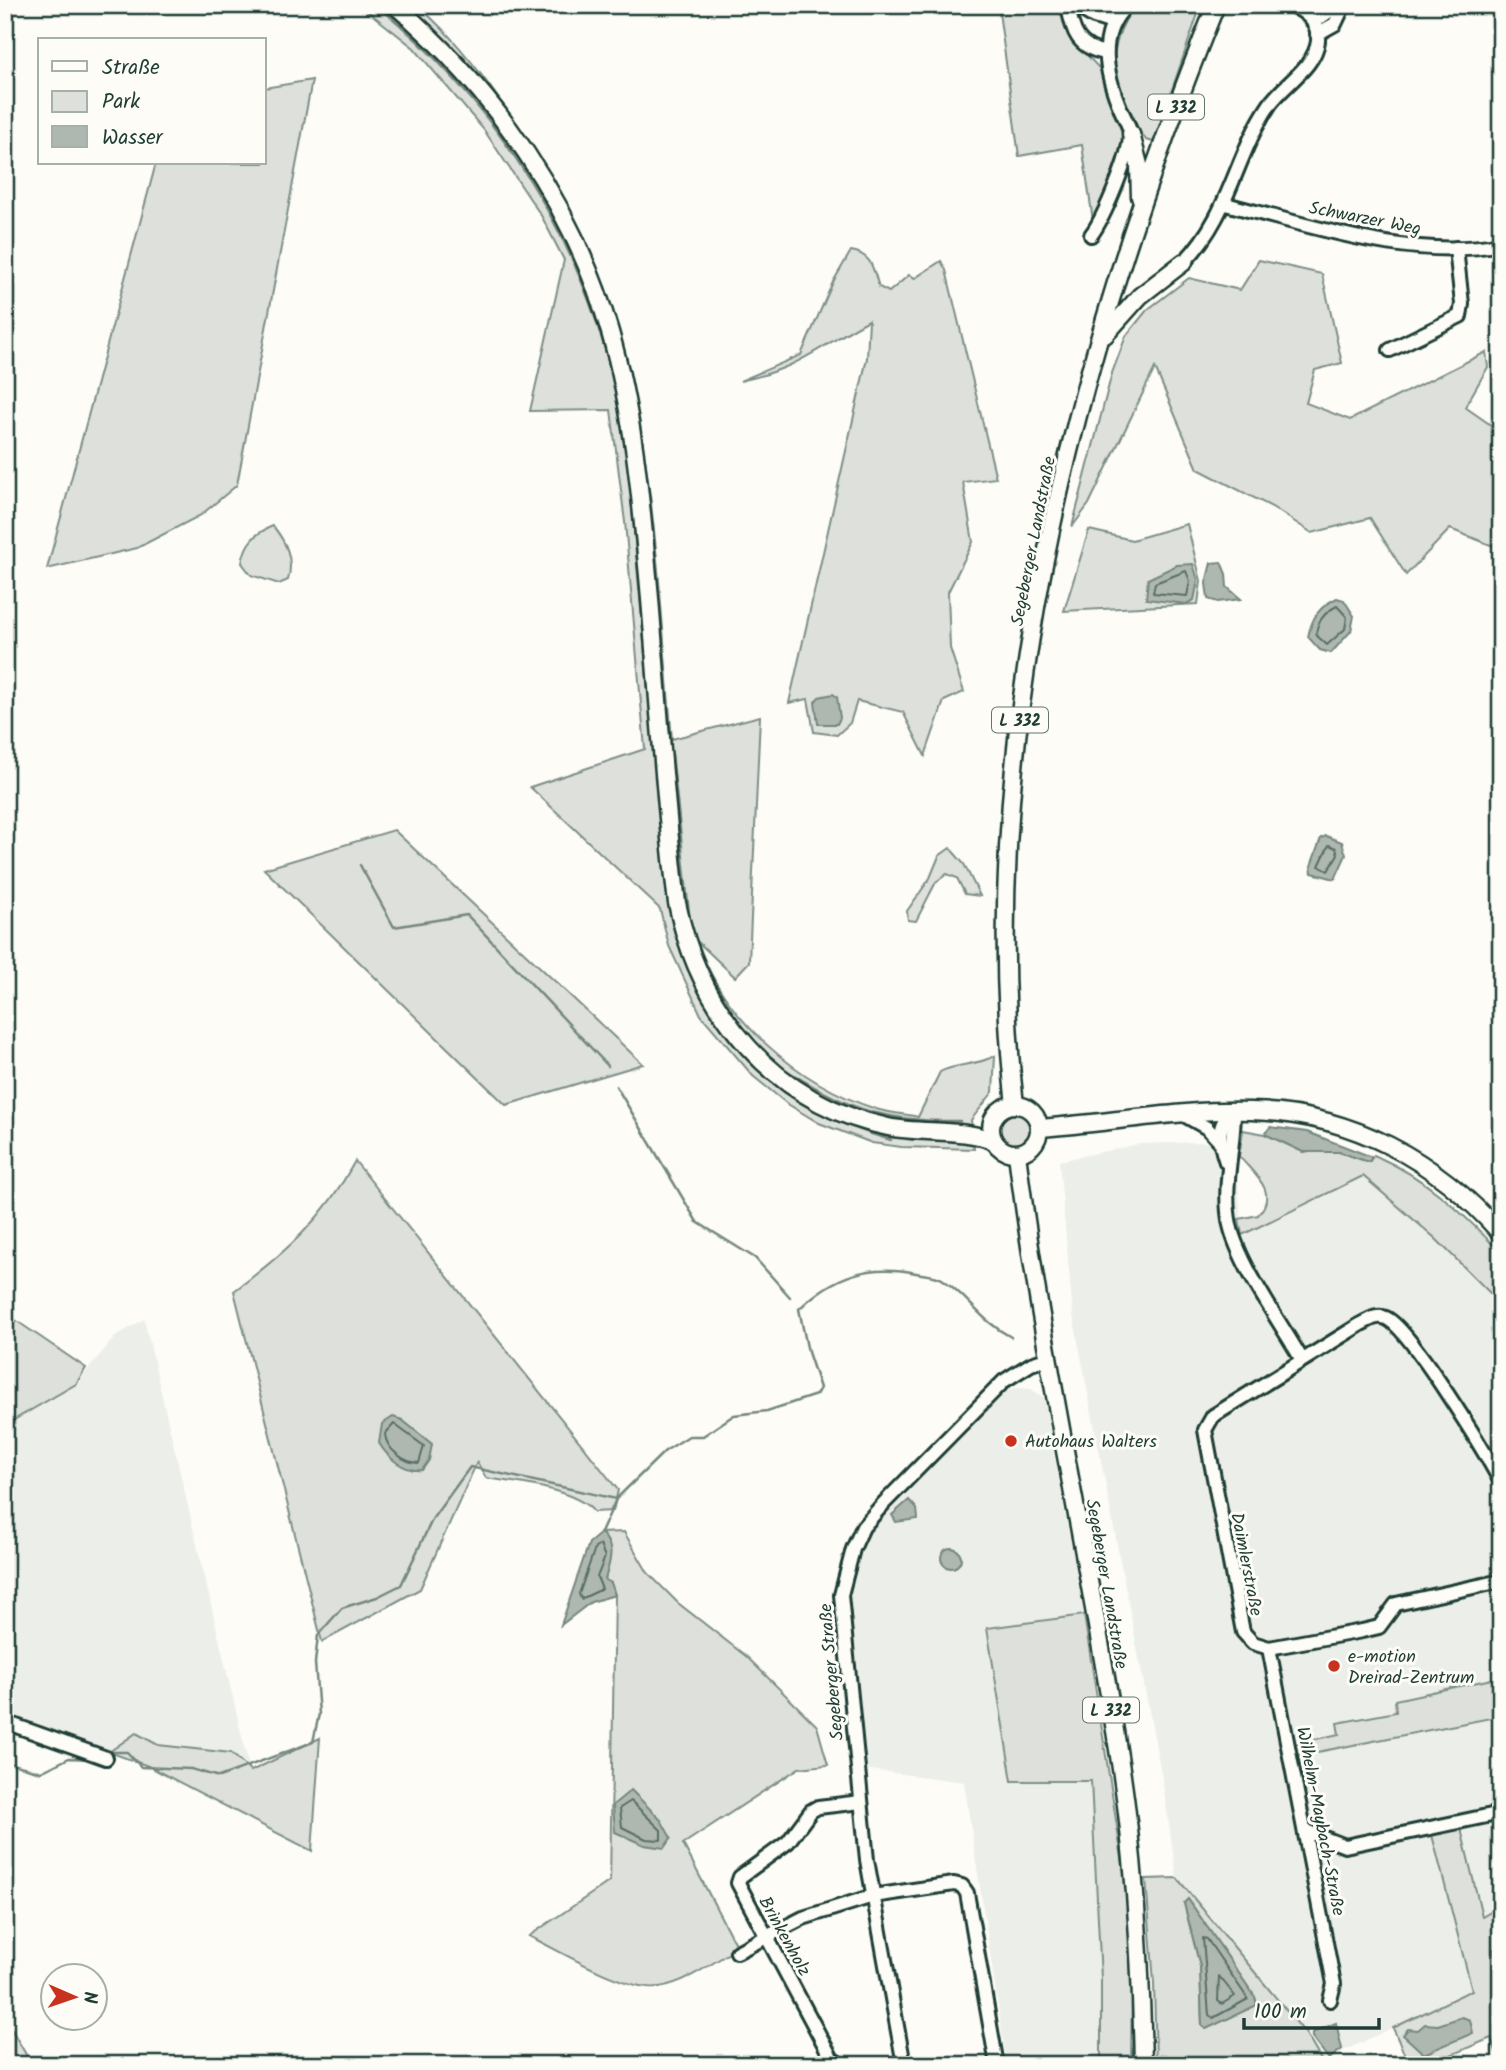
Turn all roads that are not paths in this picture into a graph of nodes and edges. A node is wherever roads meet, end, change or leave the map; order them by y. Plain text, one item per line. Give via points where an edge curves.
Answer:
1 (395, 5) edge
2 (1068, 5) edge
3 (1074, 5) edge
4 (1127, 5) edge
5 (1216, 5) edge
6 (1291, 5) edge
7 (1338, 5) edge
8 (1344, 5) edge
9 (1113, 23) junction
10 (1316, 28) junction
11 (1106, 53) junction
12 (1131, 134) junction
13 (1225, 204) junction
14 (1140, 209) junction
15 (1091, 235) dead end
16 (1501, 244) edge
17 (1456, 248) junction
18 (1184, 262) joint
19 (1099, 342) junction
20 (1390, 350) dead end
21 (1015, 1105) junction
22 (1234, 1111) junction
23 (1184, 1115) junction
24 (993, 1120) junction
25 (1040, 1128) junction
26 (944, 1133) junction
27 (994, 1141) junction
28 (1221, 1143) junction
29 (1017, 1154) junction
30 (1227, 1166) junction
31 (1501, 1234) edge
32 (1046, 1359) junction
33 (1302, 1360) junction
34 (1501, 1482) edge
35 (1501, 1581) edge
36 (1269, 1648) junction
37 (5, 1722) edge
38 (106, 1758) dead end
39 (861, 1802) junction
40 (1501, 1812) edge
41 (1306, 1831) junction
42 (873, 1896) junction
43 (765, 1936) junction
44 (737, 1952) dead end
45 (1331, 2000) dead end
46 (841, 2065) edge
47 (896, 2065) edge
48 (904, 2065) edge
49 (997, 2065) edge
50 (1143, 2065) edge

1 - 26 main road via 471,79 526,153 577,243 609,329 627,402 640,489 677,903 699,976 720,1014 750,1051 803,1093 885,1127
2 - 11 street via 1083,46
3 - 9 street
4 - 9 street
5 - 14 main road, Segeberger Landstraße / L 332
6 - 10 street via 1302,10
7 - 10 street
8 - 10 street via 1335,24
9 - 11 street
10 - 13 street via 1311,58 1271,103
11 - 12 street via 1115,96
12 - 14 main road via 1139,164
12 - 15 street via 1111,198
13 - 17 street, Schwarzer Weg via 1404,247
13 - 18 street via 1207,238
14 - 19 main road, Segeberger Landstraße / L 332
16 - 17 street, Schwarzer Weg
17 - 20 street via 1460,316
18 - 19 main road via 1140,296
19 - 21 main road, Segeberger Landstraße / L 332 via 1042,581 1014,765 1007,956
21 - 24 main road via 1002,1109
21 - 25 main road via 1031,1111
22 - 23 main road
22 - 28 street via 1220,1125
22 - 30 street
22 - 31 main road via 1307,1117 1374,1138 1464,1194
23 - 25 main road
23 - 28 street via 1207,1128
24 - 26 main road
24 - 27 main road
25 - 29 main road via 1035,1144
26 - 27 main road
27 - 29 main road via 1004,1151
28 - 30 street
29 - 32 main road, Segeberger Landstraße / L 332
30 - 33 street via 1229,1216 1236,1243
32 - 39 street, Segeberger Straße via 1013,1375 985,1399 884,1503 863,1527 852,1549 841,1595
32 - 50 main road, Segeberger Landstraße / L 332 via 1122,1770 1135,1880
33 - 34 street, Daimlerstraße via 1376,1317 1389,1319 1453,1402
33 - 36 street, Daimlerstraße via 1213,1416 1205,1430 1243,1632 1253,1643
35 - 36 street via 1396,1604 1379,1627
36 - 41 street, Wilhelm-Maybach-Straße
37 - 38 street
39 - 42 street, Segeberger Straße
39 - 43 street, Brinkenholz via 811,1811 788,1842 740,1877 740,1890
40 - 41 street via 1345,1846
41 - 45 street, Wilhelm-Maybach-Straße via 1334,1984
42 - 43 street via 789,1923
42 - 48 street, Segeberger Straße
42 - 49 street via 962,1886 967,1893
43 - 44 street
43 - 46 street, Brinkenholz via 832,2059
47 - 48 street

